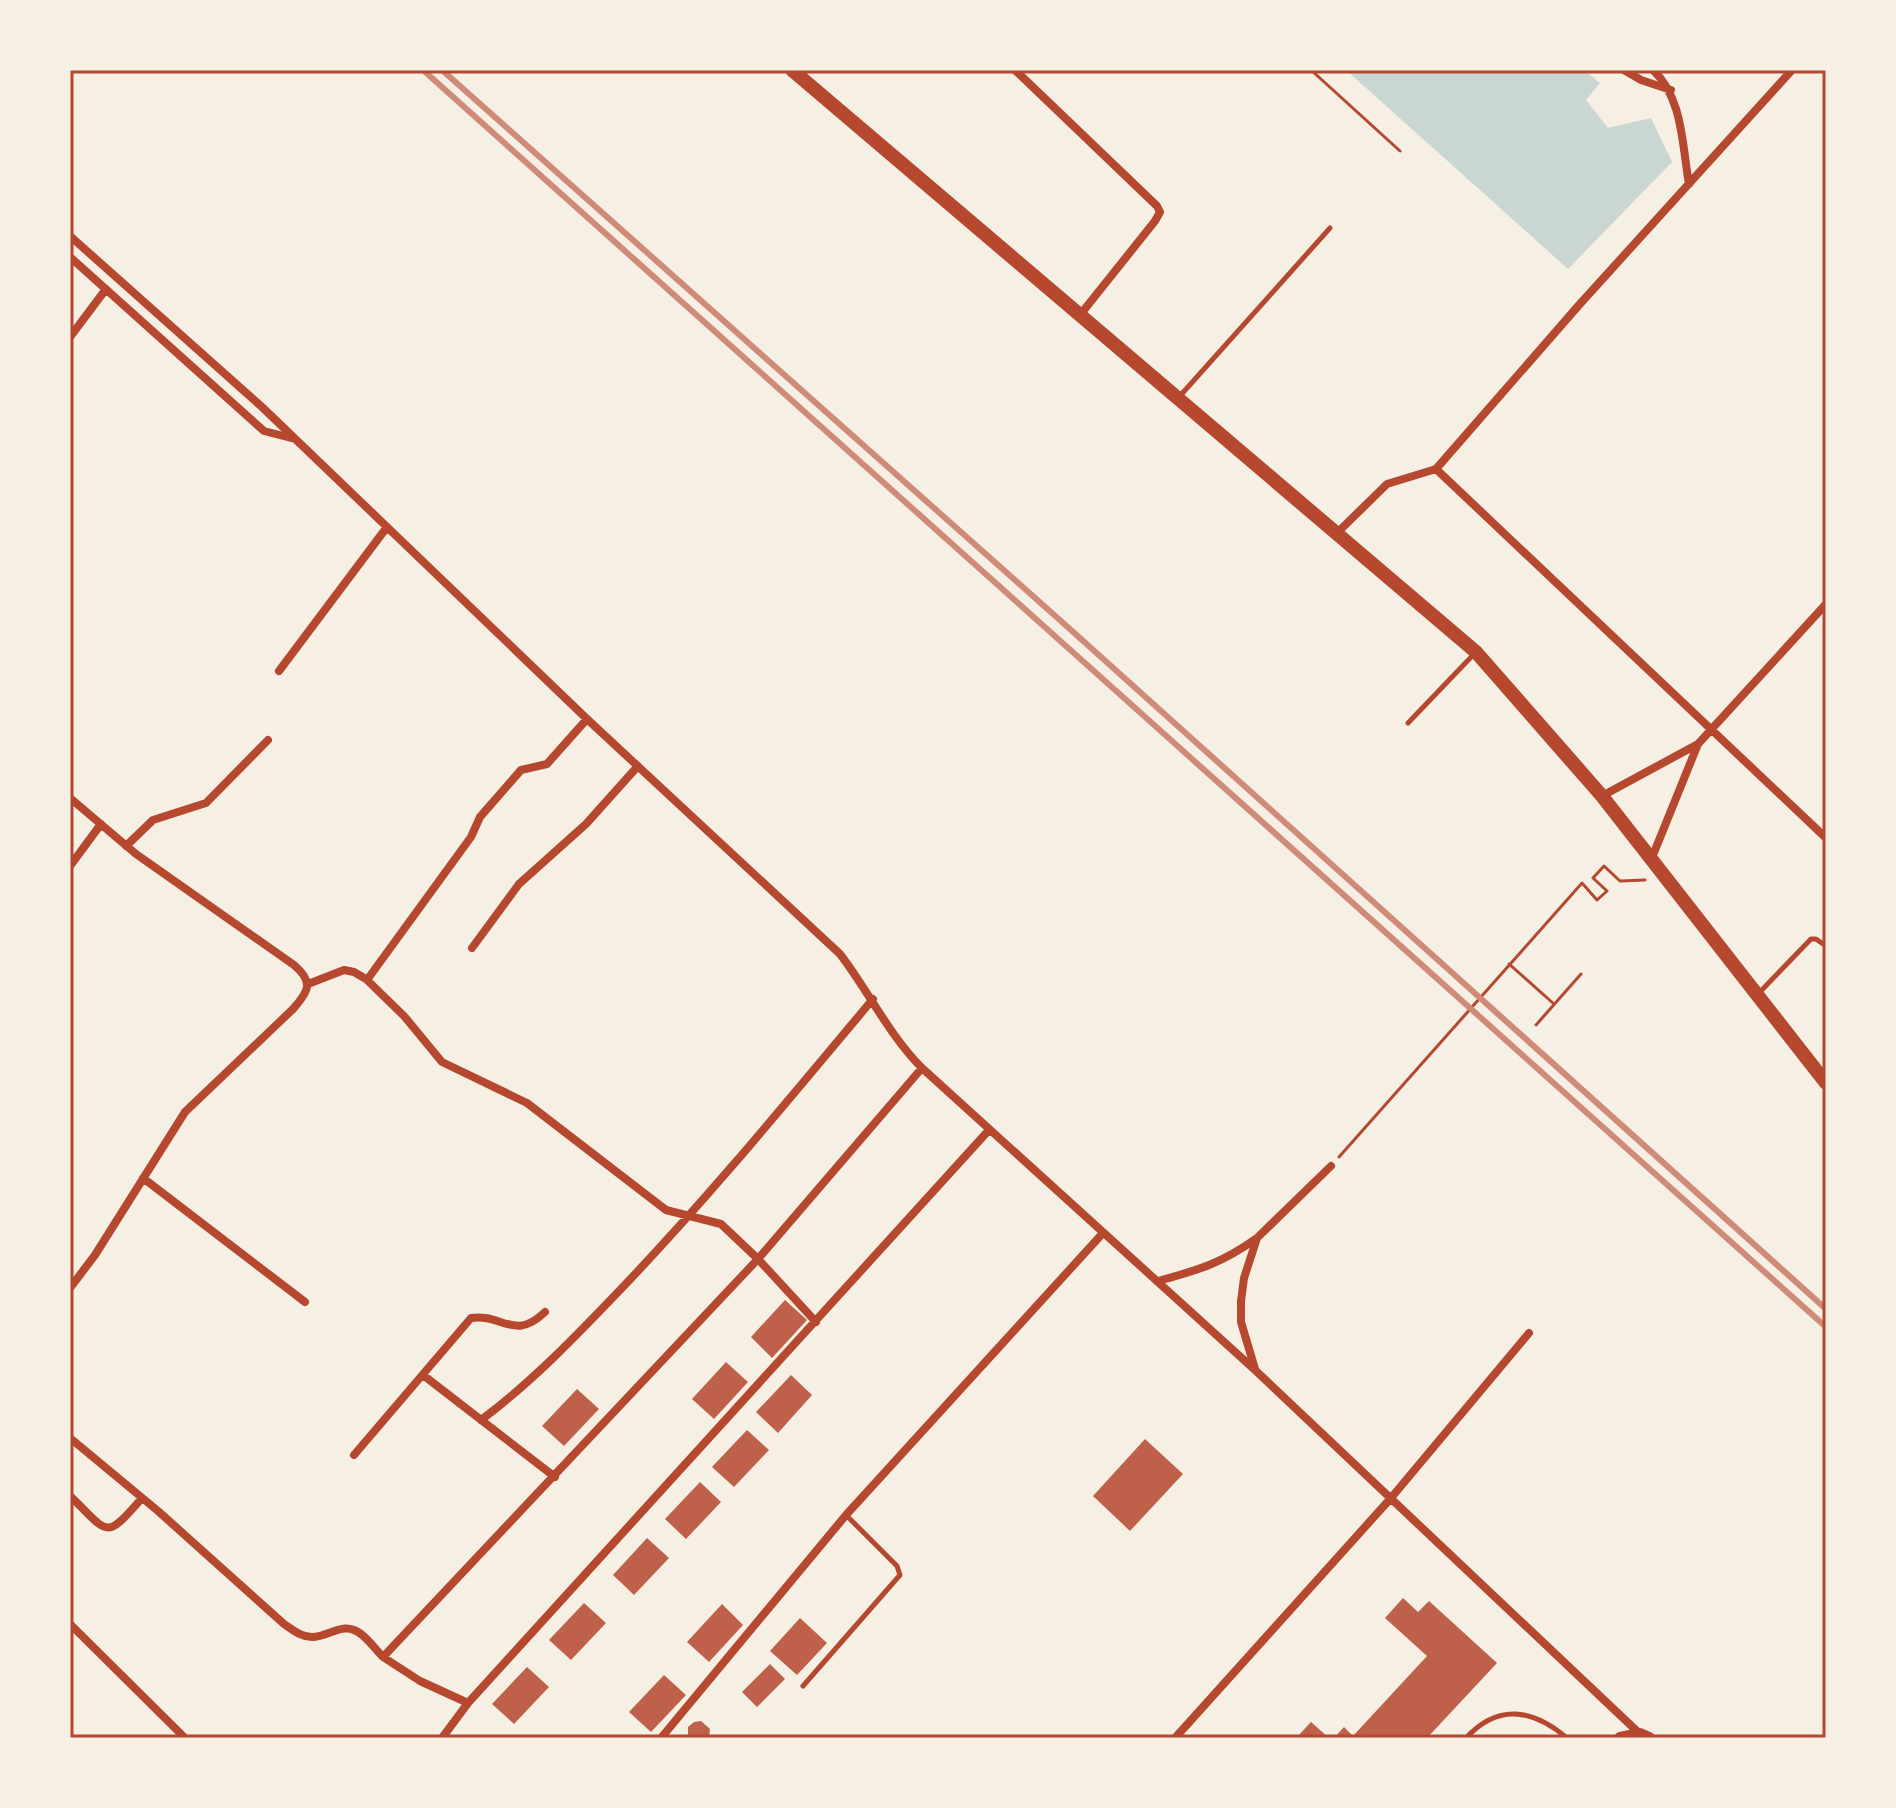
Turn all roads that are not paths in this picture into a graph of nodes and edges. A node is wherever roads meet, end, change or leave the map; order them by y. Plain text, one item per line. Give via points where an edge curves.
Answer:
1 (792, 70) edge
2 (1015, 70) edge
3 (1624, 70) edge
4 (1653, 70) edge
5 (1792, 70) edge
6 (1671, 90) junction
7 (1689, 184) junction
8 (1330, 228) dead end
9 (70, 236) edge
10 (70, 257) edge
11 (106, 289) junction
12 (1080, 315) junction
13 (70, 337) edge
14 (1177, 398) junction
15 (296, 440) junction
16 (1436, 469) junction
17 (387, 527) junction
18 (1336, 534) junction
19 (1826, 604) edge
20 (1476, 652) junction
21 (279, 671) dead end
22 (587, 719) junction
23 (1408, 723) dead end
24 (1711, 730) junction
25 (268, 740) dead end
26 (1698, 744) junction
27 (638, 766) junction
28 (1602, 796) junction
29 (70, 798) edge
30 (101, 824) junction
31 (1826, 838) edge
32 (126, 846) junction
33 (1651, 860) junction
34 (70, 866) edge
35 (1826, 946) edge
36 (472, 948) dead end
37 (367, 980) junction
38 (308, 984) junction
39 (1757, 995) junction
40 (873, 999) junction
41 (922, 1068) junction
42 (1826, 1083) edge
43 (989, 1130) junction
44 (1331, 1166) road end
45 (143, 1178) junction
46 (690, 1217) junction
47 (1103, 1233) junction
48 (1257, 1238) junction
49 (758, 1259) junction
50 (1158, 1281) junction
51 (70, 1288) edge
52 (305, 1302) dead end
53 (545, 1312) dead end
54 (816, 1322) junction
55 (1529, 1333) dead end
56 (1255, 1370) junction
57 (423, 1375) junction
58 (481, 1420) junction
59 (70, 1438) edge
60 (354, 1455) dead end
61 (555, 1477) junction
62 (70, 1496) edge
63 (142, 1498) junction
64 (1391, 1498) junction
65 (846, 1515) junction
66 (70, 1624) edge
67 (383, 1657) junction
68 (803, 1686) dead end
69 (468, 1703) junction
70 (1645, 1736) edge
71 (185, 1738) edge
72 (442, 1738) edge
73 (661, 1738) edge
74 (1175, 1738) edge
75 (1466, 1738) edge
76 (1567, 1738) edge
77 (1620, 1738) edge

1 - 12 main road
2 - 12 street via 1160,212
3 - 6 street
4 - 6 street
5 - 7 street
6 - 7 street
7 - 16 street
8 - 14 lane
9 - 15 street
10 - 11 street
11 - 13 street
11 - 15 street via 264,431
12 - 14 main road
14 - 18 main road
15 - 17 street
16 - 18 street via 1393,480
16 - 24 street
17 - 21 street
17 - 22 street
18 - 20 main road
19 - 24 street
20 - 23 lane
20 - 28 main road
22 - 27 street
22 - 37 street via 547,764 521,770 485,811
24 - 26 street
24 - 31 street
25 - 32 street via 206,803 153,820
26 - 28 street
26 - 33 street
27 - 36 street via 586,824 519,884
27 - 40 street via 840,954
28 - 33 main road
29 - 30 street
30 - 32 street
30 - 34 street
32 - 38 street via 294,965
33 - 39 main road
35 - 39 lane via 1811,939
37 - 38 street via 344,970
37 - 46 street via 442,1062 527,1103 652,1201
38 - 45 street via 293,1009 185,1112
39 - 42 main road
40 - 41 street via 896,1041
40 - 46 street
41 - 43 street
41 - 49 street
43 - 47 street
43 - 54 street
44 - 48 street
45 - 51 street
45 - 52 street
46 - 49 street via 721,1224
46 - 58 street via 577,1335
47 - 50 street
47 - 65 street
48 - 50 street via 1212,1266
48 - 56 street via 1241,1301 1241,1322
49 - 54 street
49 - 61 street
50 - 56 street
53 - 57 street via 523,1326 471,1318
54 - 69 street
55 - 64 street
56 - 64 street
57 - 58 street
57 - 60 street
58 - 61 street
59 - 63 street
61 - 67 street
62 - 63 street via 108,1529
63 - 67 street via 299,1635 352,1629
64 - 70 street
64 - 74 street
65 - 68 lane via 900,1575
65 - 73 street
66 - 71 street
67 - 69 street
69 - 72 street
70 - 77 street
75 - 76 lane via 1504,1712 1537,1719

